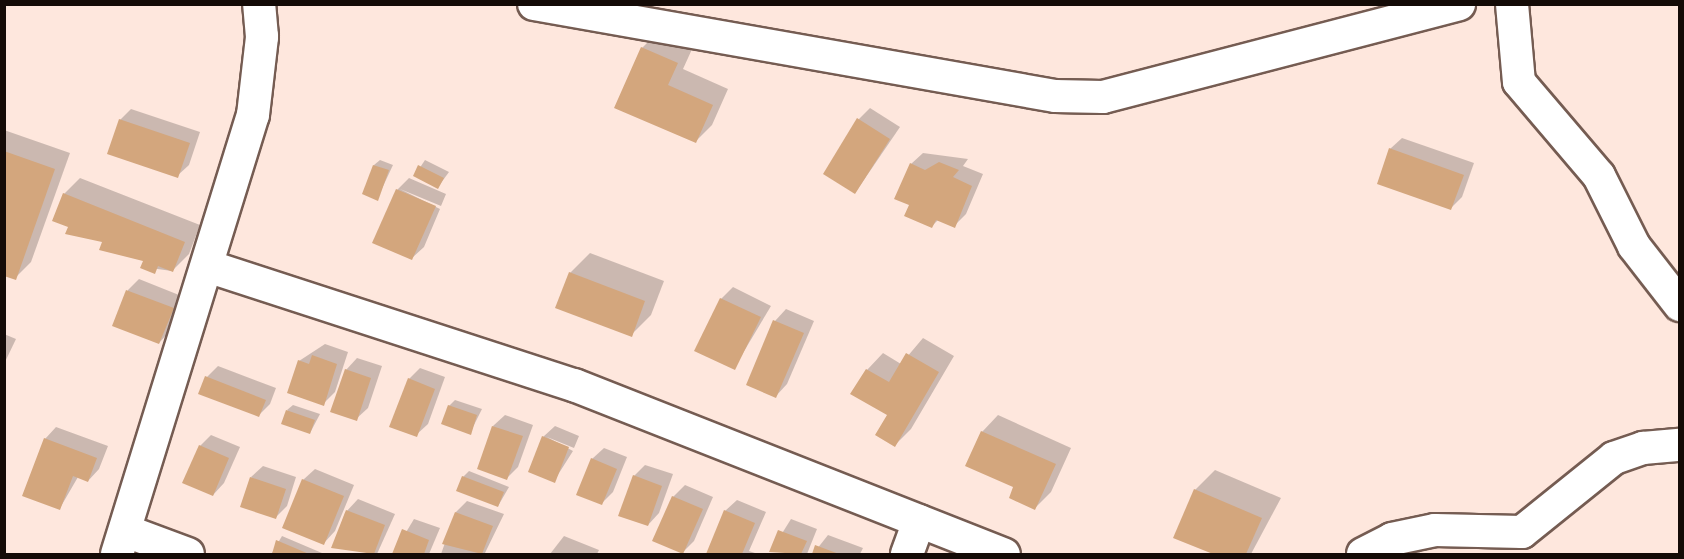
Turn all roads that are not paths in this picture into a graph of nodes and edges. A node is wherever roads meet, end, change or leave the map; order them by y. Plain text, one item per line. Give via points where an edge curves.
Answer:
1 (259, 4) edge
2 (534, 4) edge
3 (1459, 4) edge
4 (1512, 4) edge
5 (1426, 9) edge
6 (207, 266) junction
7 (1680, 305) edge
8 (1680, 445) edge
9 (919, 521) junction
10 (121, 543) edge
11 (1525, 543) edge
12 (188, 555) edge
13 (907, 555) edge
14 (1004, 555) edge
15 (1363, 555) edge

1 - 6 street via 262,37 253,115
2 - 5 street via 1055,96 1103,97
3 - 5 street
4 - 7 street via 1520,82 1599,176 1634,246
6 - 9 street via 573,385
6 - 10 street
8 - 11 street via 1642,448 1614,458
9 - 13 street
9 - 14 street
10 - 12 street
11 - 15 street via 1435,530 1392,539

